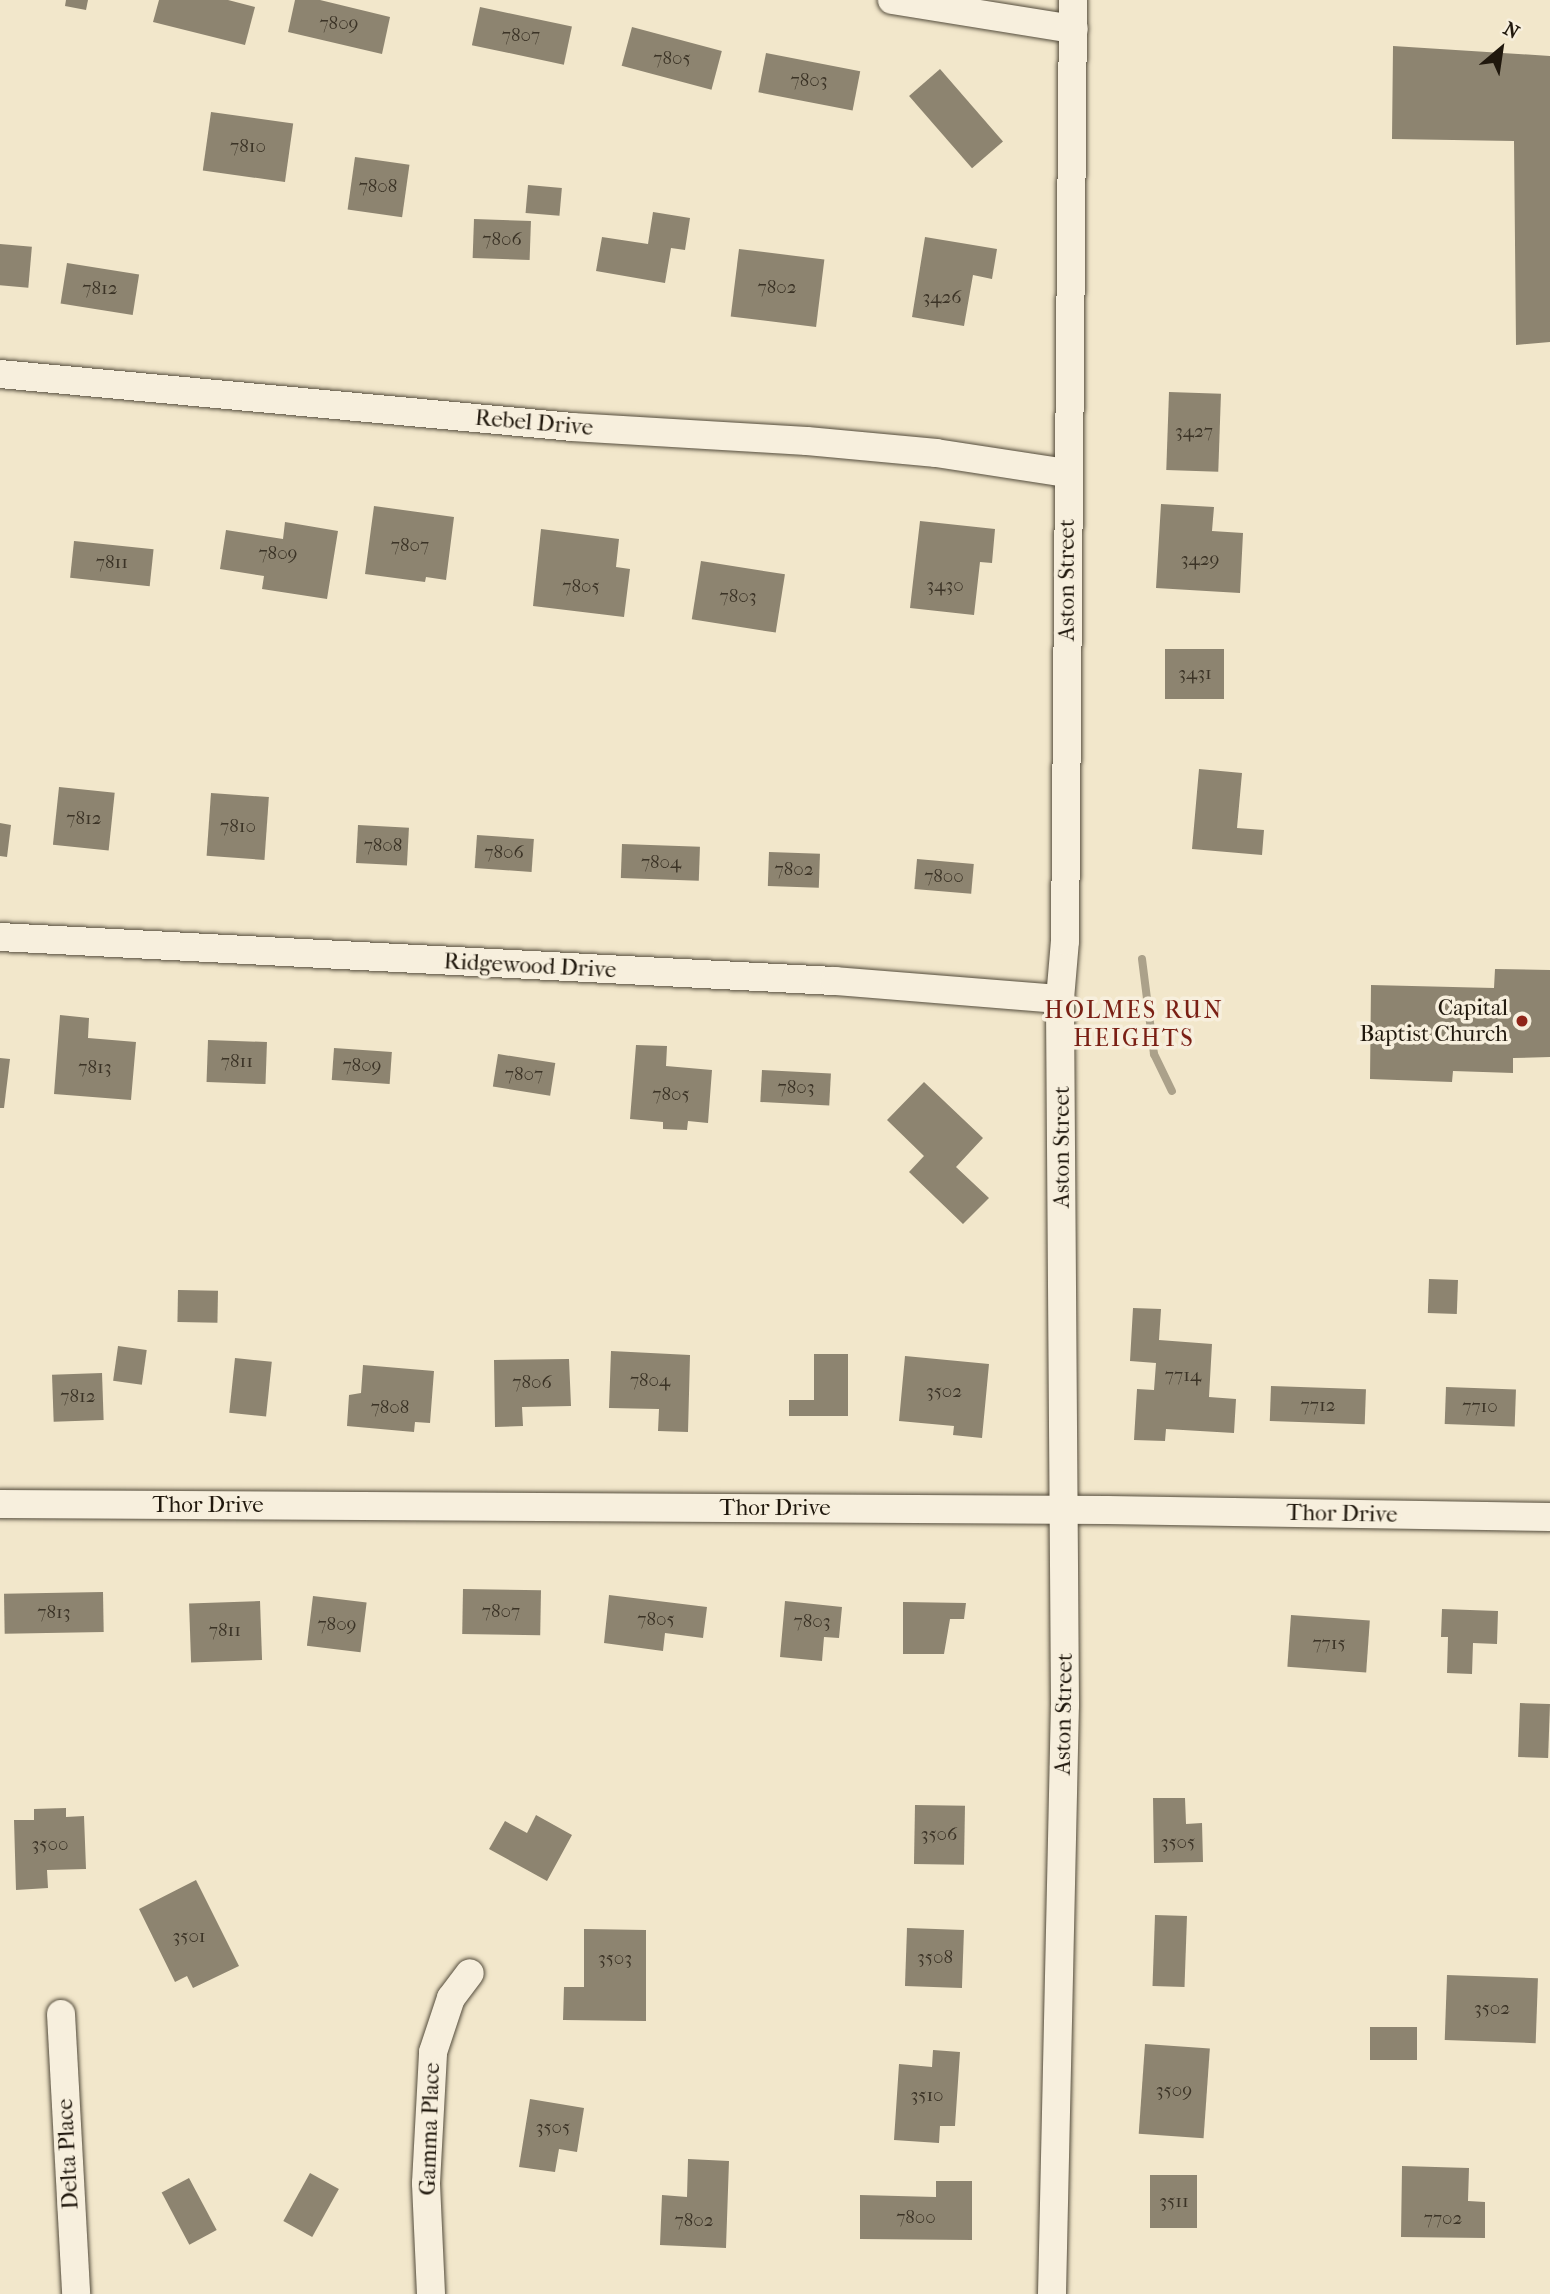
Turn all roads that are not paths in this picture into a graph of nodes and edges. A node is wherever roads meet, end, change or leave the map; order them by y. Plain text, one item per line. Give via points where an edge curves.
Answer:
1 (892, 0) edge
2 (1073, 0) edge
3 (1074, 29) junction
4 (0, 374) edge
5 (1067, 473) junction
6 (0, 937) edge
7 (1060, 999) junction
8 (0, 1504) edge
9 (1064, 1510) junction
10 (1550, 1517) edge
11 (470, 1973) dead end
12 (61, 2014) dead end
13 (76, 2294) edge
14 (431, 2294) edge
15 (1052, 2294) edge

1 - 3 street
2 - 3 street, Aston Street
3 - 5 street, Aston Street
4 - 5 street, Rebel Drive via 547,425 832,443
5 - 7 street, Aston Street via 1065,941
6 - 7 street, Ridgewood Drive via 835,981
7 - 9 street, Aston Street
8 - 9 street, Thor Drive
9 - 10 street, Thor Drive
9 - 15 street, Aston Street
11 - 14 street, Gamma Place via 452,1998 433,2052 426,2183
12 - 13 street, Delta Place

